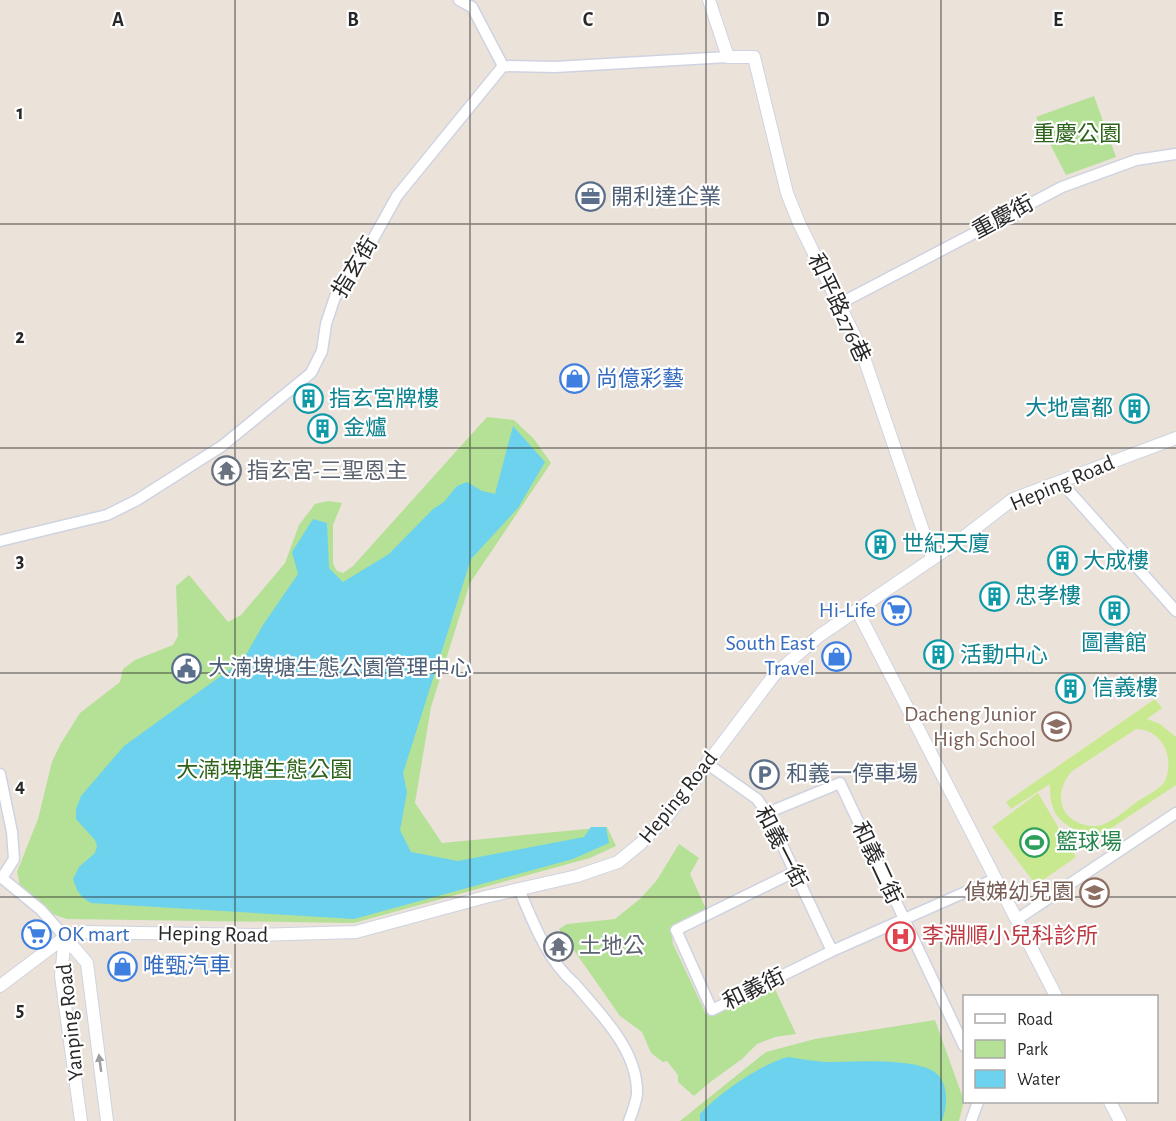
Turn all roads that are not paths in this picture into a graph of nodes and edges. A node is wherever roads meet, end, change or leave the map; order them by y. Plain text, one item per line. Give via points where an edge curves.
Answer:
1 (459, 0) edge
2 (709, 0) edge
3 (728, 57) junction
4 (503, 66) junction
5 (1176, 154) edge
6 (839, 304) junction
7 (1176, 438) edge
8 (1061, 482) junction
9 (0, 541) edge
10 (932, 557) junction
11 (857, 610) junction
12 (1176, 611) edge
13 (706, 763) junction
14 (0, 774) edge
15 (767, 813) junction
16 (1176, 813) edge
17 (794, 872) junction
18 (995, 879) junction
19 (519, 889) junction
20 (903, 919) junction
21 (1016, 920) junction
22 (65, 937) junction
23 (832, 951) junction
24 (0, 986) edge
25 (1055, 995) edge
26 (963, 1044) edge
27 (977, 1103) edge
28 (1111, 1103) edge
29 (81, 1121) edge
30 (107, 1121) edge
31 (629, 1121) edge
32 (971, 1121) edge
33 (1120, 1121) edge

1 - 4 street via 471,7
2 - 3 street
3 - 4 street via 555,67
3 - 6 street, 和平路276巷 via 754,57 787,193
4 - 9 street, 指玄街 via 398,196 335,297 322,351 311,373 222,446 137,500 107,515
5 - 6 street, 重慶街 via 1136,160 1062,187
6 - 10 street, 和平路276巷 via 861,350
7 - 8 street, Heping Road
8 - 10 street, Heping Road via 1013,499
8 - 12 street
10 - 11 street, Heping Road
11 - 13 street, Heping Road via 775,674
11 - 18 street
13 - 15 street, 和義一街 via 757,800
13 - 19 street, Heping Road via 666,818 618,862
14 - 22 street via 14,860 2,878 41,910
15 - 17 street, 和義一街
15 - 20 street, 和義二街 via 840,783
16 - 21 street
17 - 23 street, 和義一街
17 - 23 street, 和義街 via 676,930 712,1010
18 - 20 street, 和義街
18 - 21 street
19 - 22 street, Heping Road via 356,932 82,932
19 - 31 street via 536,932 566,976 625,1047 633,1065 637,1097
20 - 23 street, 和義街
20 - 26 street, 和義二街
21 - 25 street
22 - 24 street, Heping Road
22 - 29 street, Yanping Road via 61,976
30 -> 22 street, Yanping Road via 87,963
27 - 32 street
28 - 33 street

